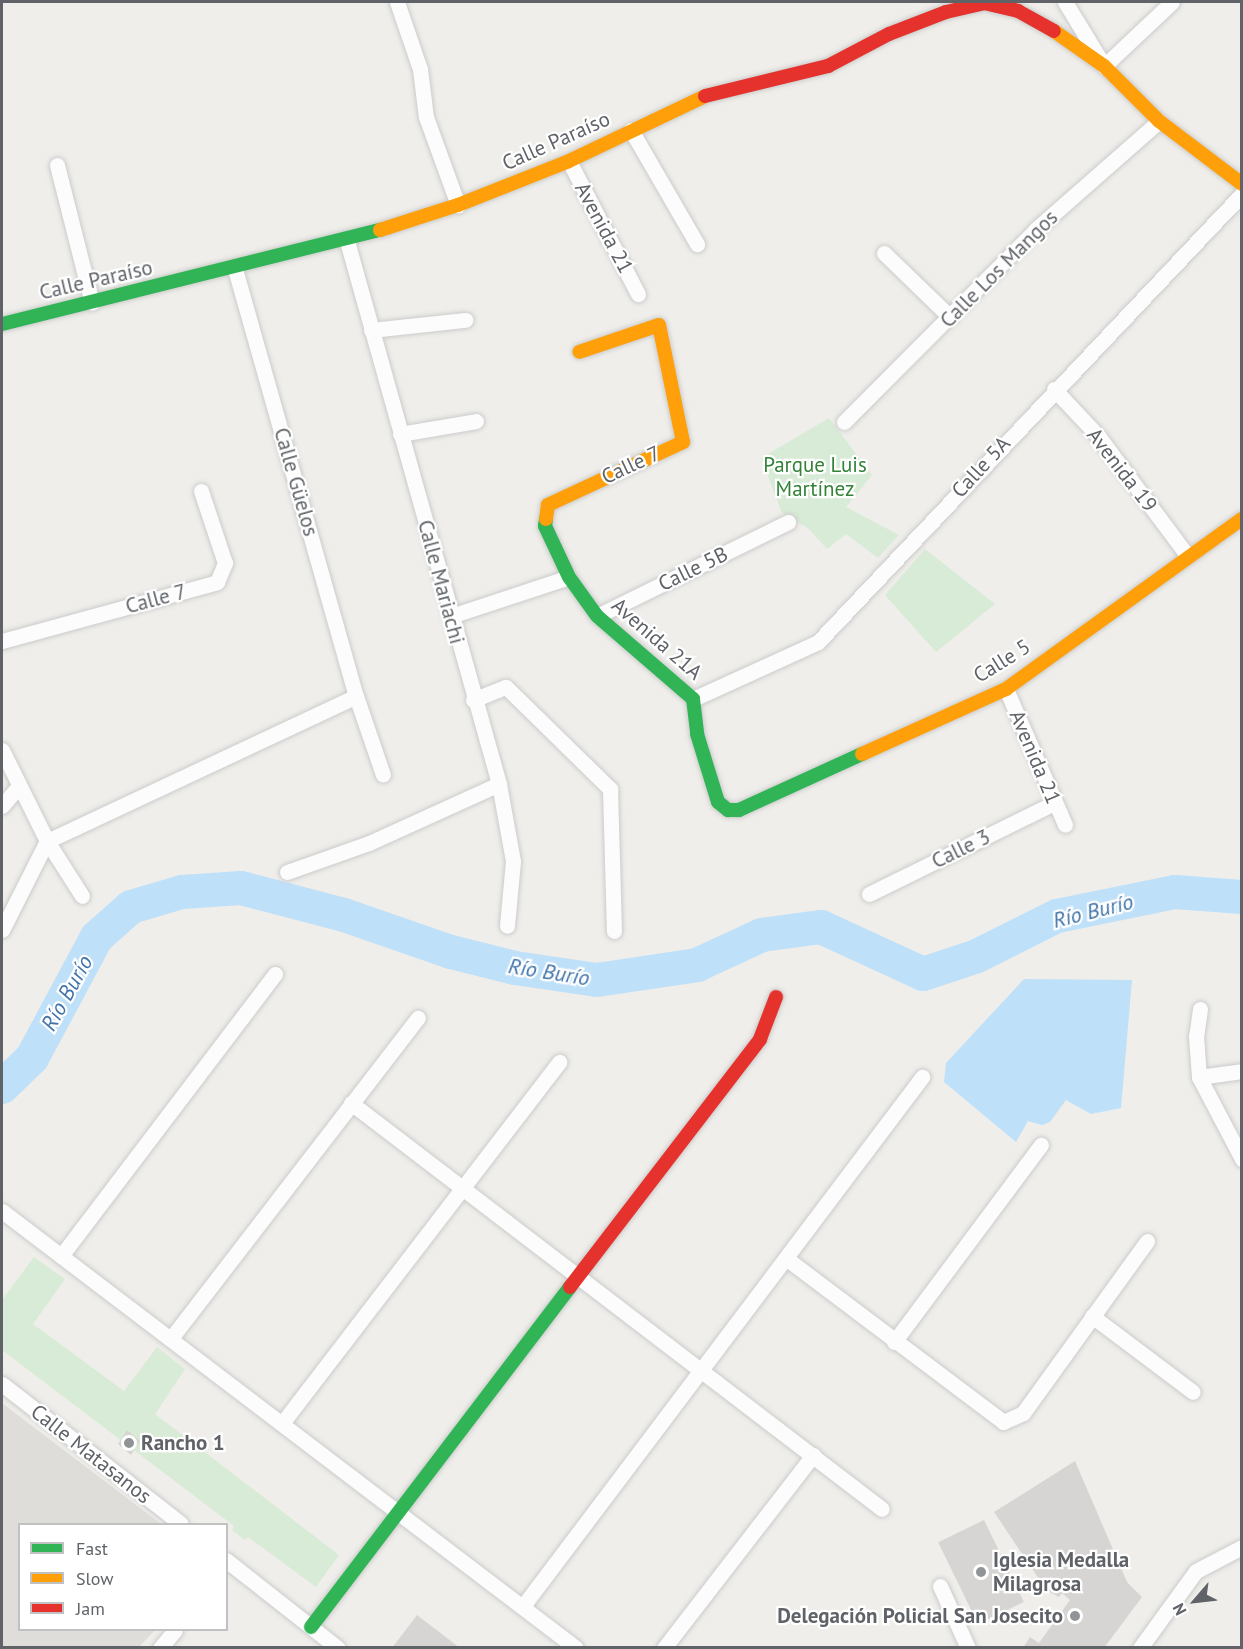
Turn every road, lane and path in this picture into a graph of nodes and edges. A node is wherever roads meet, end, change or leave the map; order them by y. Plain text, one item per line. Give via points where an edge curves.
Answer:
1 (397, 2) edge
2 (1065, 2) edge
3 (1172, 2) edge
4 (1104, 66) junction
5 (1159, 121) junction
6 (630, 130) junction
7 (569, 161) junction
8 (57, 165) dead end
9 (1242, 184) edge
10 (1242, 194) edge
11 (458, 205) junction
12 (346, 241) junction
13 (697, 244) dead end
14 (884, 253) dead end
15 (235, 269) junction
16 (638, 294) dead end
17 (92, 303) junction
18 (950, 317) junction
19 (465, 320) dead end
20 (2, 324) edge
21 (371, 330) junction
22 (579, 352) dead end
23 (1054, 389) junction
24 (476, 421) dead end
25 (844, 422) dead end
26 (400, 434) junction
27 (201, 491) dead end
28 (548, 506) joint
29 (1242, 519) edge
30 (789, 522) dead end
31 (1187, 555) junction
32 (569, 577) junction
33 (451, 616) junction
34 (597, 616) junction
35 (2, 641) edge
36 (1006, 689) junction
37 (356, 696) junction
38 (693, 699) junction
39 (473, 700) junction
40 (2, 750) edge
41 (383, 775) dead end
42 (499, 784) junction
43 (19, 786) junction
44 (1054, 803) junction
45 (2, 806) edge
46 (728, 810) joint
47 (1065, 825) dead end
48 (47, 841) junction
49 (287, 872) dead end
50 (868, 894) dead end
51 (82, 896) dead end
52 (507, 926) dead end
53 (2, 930) edge
54 (614, 931) dead end
55 (275, 974) dead end
56 (776, 997) dead end
57 (1200, 1009) dead end
58 (418, 1018) dead end
59 (559, 1062) dead end
60 (1242, 1071) edge
61 (922, 1077) dead end
62 (1199, 1077) junction
63 (351, 1103) junction
64 (1041, 1145) dead end
65 (1242, 1159) edge
66 (463, 1187) junction
67 (2, 1211) edge
68 (1147, 1241) dead end
69 (61, 1256) junction
70 (787, 1259) junction
71 (581, 1277) junction
72 (1092, 1316) junction
73 (172, 1337) junction
74 (894, 1342) junction
75 (702, 1371) junction
76 (2, 1384) edge
77 (1193, 1392) dead end
78 (283, 1422) junction
79 (813, 1455) junction
80 (882, 1509) dead end
81 (399, 1513) junction
82 (181, 1523) edge
83 (1242, 1547) edge
84 (228, 1563) edge
85 (940, 1586) dead end
86 (523, 1606) junction
87 (311, 1627) junction
88 (173, 1631) edge
89 (160, 1647) edge
90 (338, 1647) edge
91 (576, 1647) edge
92 (664, 1647) edge
93 (968, 1647) edge
94 (1140, 1647) edge

1 - 11 street via 420,69 426,117
2 - 4 street
3 - 4 street
4 - 5 street, Calle Paraíso
4 - 6 street, Calle Paraíso via 1043,23 1018,10 984,3 946,12 889,34 828,66 693,99
5 - 9 street, Calle Paraíso
5 - 18 street, Calle Los Mangos via 1035,230
6 - 7 street, Calle Paraíso
6 - 13 street
7 - 11 street, Calle Paraíso
7 - 16 street, Avenida 21
8 - 17 street
10 - 23 street, Calle 5A
11 - 12 street, Calle Paraíso
12 - 15 street, Calle Paraíso
12 - 21 street, Calle Mariachi
14 - 18 street
15 - 17 street, Calle Paraíso
15 - 37 street, Calle Güelos
17 - 20 street, Calle Paraíso
18 - 25 street, Calle Los Mangos
19 - 21 street
21 - 26 street, Calle Mariachi
22 - 28 street, Calle 7 via 659,325 683,442
23 - 31 street, Avenida 19 via 1099,436
23 - 38 street, Calle 5A via 818,642
24 - 26 street
26 - 33 street, Calle Mariachi
27 - 35 street, Calle 7 via 225,563 217,582
28 - 32 street, Avenida 21A via 545,526
29 - 31 street, Calle 5
30 - 34 street, Calle 5B
31 - 36 street, Calle 5
32 - 33 street
32 - 34 street, Avenida 21A
33 - 39 street, Calle Mariachi
34 - 38 street, Avenida 21A
36 - 44 street, Avenida 21
36 - 46 street, Calle 5 via 739,810
37 - 41 street, Calle Güelos
37 - 48 street
38 - 46 street, Avenida 21A via 701,746 718,802
39 - 42 street, Calle Mariachi
39 - 54 street via 506,687 610,789
40 - 43 street
42 - 49 street via 369,843
42 - 52 street, Calle Mariachi via 513,861
43 - 45 street
43 - 48 street
44 - 47 street, Avenida 21
44 - 50 street, Calle 3
48 - 51 street
48 - 53 street
55 - 69 street
56 - 71 street via 760,1039
57 - 62 street via 1196,1036
58 - 63 street
59 - 66 street
60 - 62 street
61 - 70 street
62 - 65 street
63 - 66 street
63 - 73 street
64 - 74 street
66 - 71 street
66 - 78 street
67 - 69 street
68 - 72 street
69 - 73 street
70 - 74 street
70 - 75 street
71 - 75 street
71 - 81 street
72 - 74 street via 1023,1413 1003,1422
72 - 77 street
73 - 78 street
75 - 79 street
75 - 86 street
76 - 82 street, Calle Matasanos
78 - 81 street
79 - 80 street
79 - 92 street
81 - 86 street
81 - 87 street
83 - 94 street via 1196,1571
84 - 87 street
85 - 93 street
86 - 91 street
87 - 90 street
88 - 89 street

